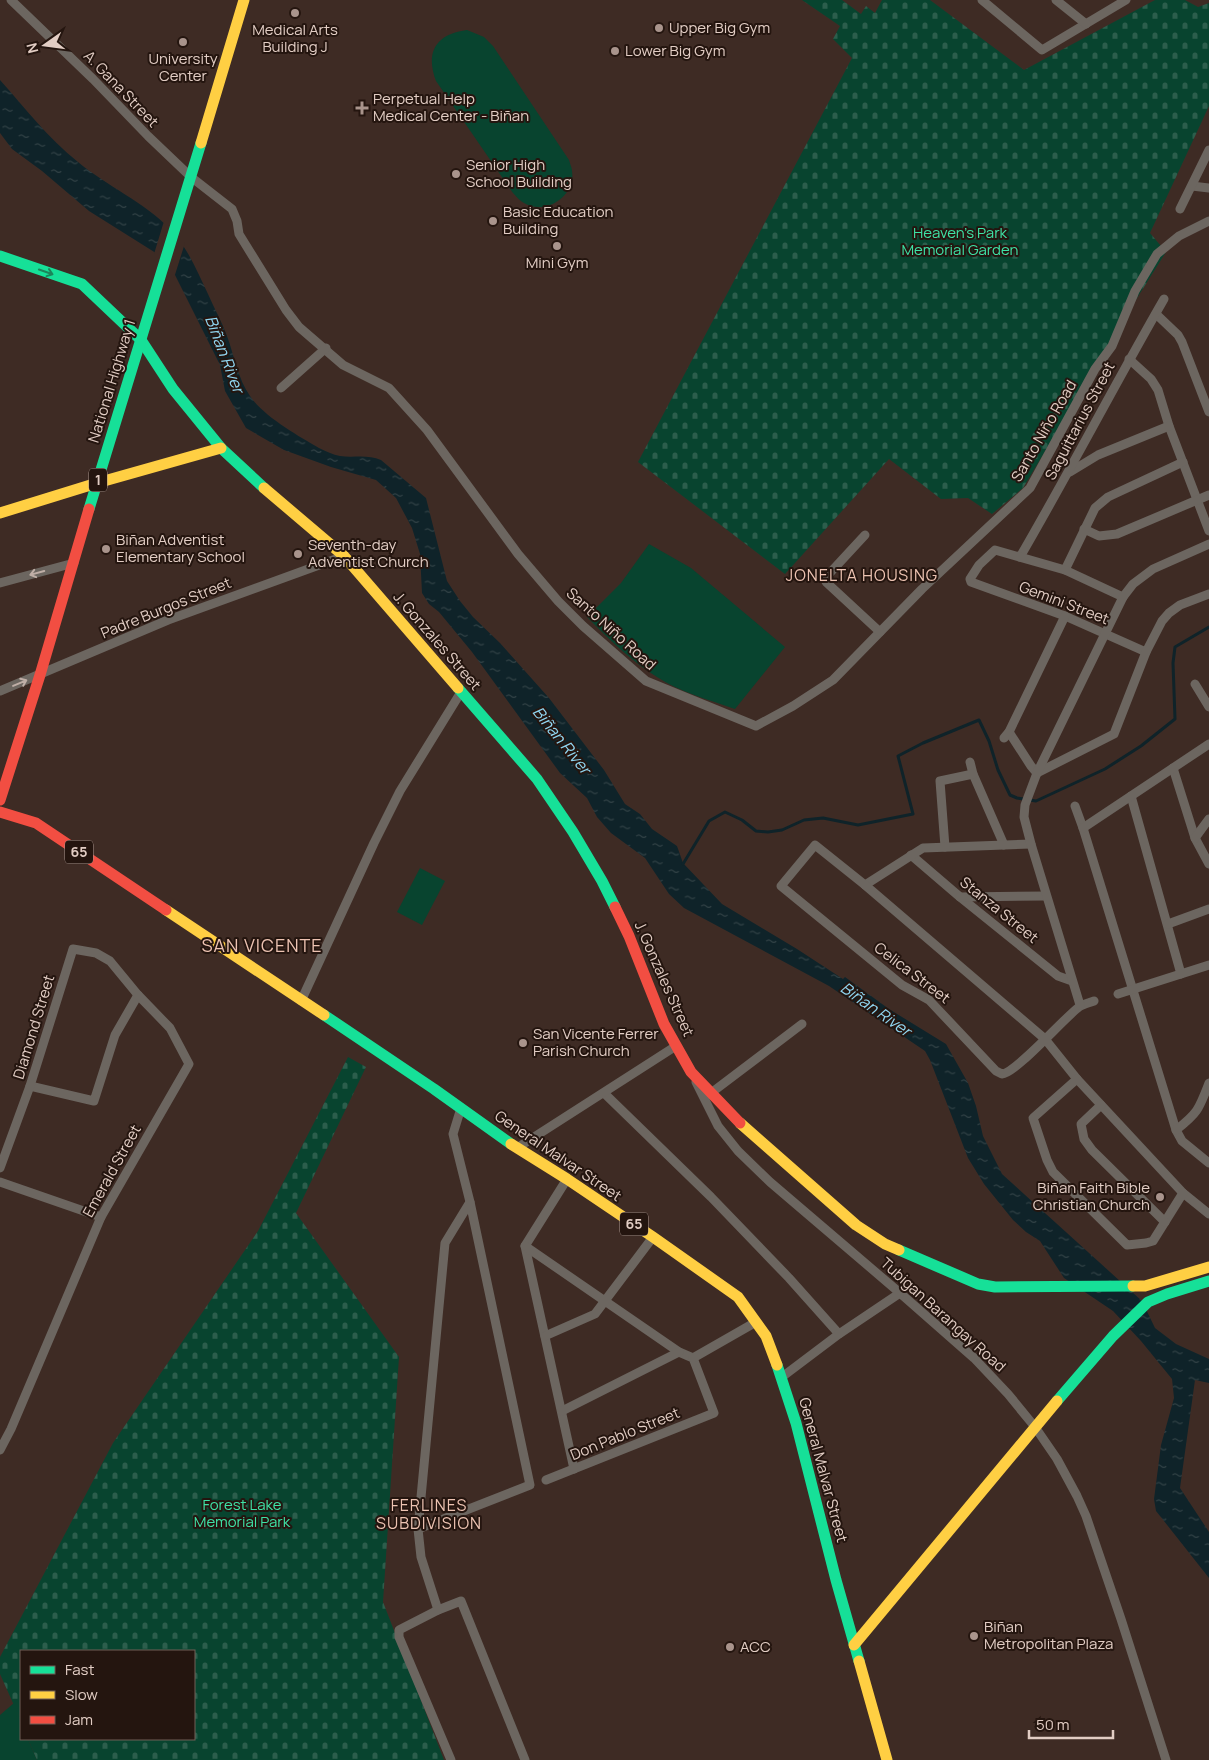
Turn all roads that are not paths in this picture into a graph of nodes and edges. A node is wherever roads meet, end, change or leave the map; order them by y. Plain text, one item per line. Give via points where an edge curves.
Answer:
1 (11, 0) edge
2 (244, 0) edge
3 (982, 0) edge
4 (1056, 0) edge
5 (1126, 0) edge
6 (1086, 24) junction
7 (1209, 150) edge
8 (191, 177) junction
9 (1192, 186) junction
10 (1209, 188) edge
11 (1180, 209) dead end
12 (1209, 221) edge
13 (0, 256) edge
14 (1164, 298) dead end
15 (1156, 314) junction
16 (141, 340) junction
17 (326, 348) junction
18 (1129, 359) junction
19 (281, 388) dead end
20 (1209, 412) edge
21 (1169, 426) junction
22 (221, 448) junction
23 (1183, 462) junction
24 (1069, 472) junction
25 (97, 483) junction
26 (1209, 496) edge
27 (1198, 500) junction
28 (0, 513) edge
29 (1084, 529) junction
30 (1209, 531) edge
31 (865, 535) dead end
32 (1209, 544) edge
33 (344, 556) junction
34 (1020, 557) junction
35 (74, 563) junction
36 (1065, 570) junction
37 (0, 582) edge
38 (1209, 594) edge
39 (1123, 597) junction
40 (1066, 616) junction
41 (880, 632) junction
42 (1105, 633) junction
43 (1146, 652) junction
44 (40, 675) junction
45 (1195, 684) dead end
46 (0, 692) edge
47 (461, 692) junction
48 (1209, 707) edge
49 (1209, 744) edge
50 (970, 762) dead end
51 (1173, 768) junction
52 (1038, 773) junction
53 (973, 774) junction
54 (1131, 796) junction
55 (0, 800) edge
56 (1075, 806) dead end
57 (0, 812) edge
58 (1209, 819) edge
59 (1083, 828) junction
60 (1195, 838) junction
61 (1031, 844) junction
62 (1004, 845) junction
63 (945, 847) junction
64 (911, 856) junction
65 (1209, 864) edge
66 (865, 885) junction
67 (1046, 896) junction
68 (960, 897) junction
69 (1209, 909) edge
70 (1168, 924) junction
71 (73, 949) joint
72 (1209, 966) edge
73 (1181, 974) junction
74 (1072, 981) junction
75 (1132, 990) junction
76 (1118, 994) dead end
77 (138, 995) junction
78 (301, 1001) junction
79 (1094, 1001) dead end
80 (1080, 1005) junction
81 (802, 1024) dead end
82 (1045, 1039) junction
83 (676, 1046) junction
84 (691, 1072) junction
85 (1077, 1079) junction
86 (1209, 1083) edge
87 (30, 1086) junction
88 (711, 1092) junction
89 (604, 1093) junction
90 (1101, 1105) junction
91 (461, 1108) junction
92 (1176, 1130) junction
93 (517, 1148) junction
94 (1209, 1163) edge
95 (0, 1168) edge
96 (567, 1179) junction
97 (0, 1182) edge
98 (1183, 1193) junction
99 (470, 1202) junction
100 (1209, 1214) edge
101 (101, 1216) junction
102 (1165, 1222) junction
103 (653, 1237) junction
104 (525, 1246) junction
105 (1209, 1267) edge
106 (1209, 1281) edge
107 (900, 1292) junction
108 (605, 1301) junction
109 (756, 1322) junction
110 (839, 1334) junction
111 (545, 1336) junction
112 (679, 1352) junction
113 (693, 1358) junction
114 (782, 1377) junction
115 (562, 1412) junction
116 (1035, 1426) junction
117 (0, 1450) edge
118 (574, 1469) junction
119 (546, 1480) dead end
120 (418, 1529) junction
121 (438, 1610) junction
122 (854, 1645) junction
123 (451, 1760) edge
124 (524, 1760) edge
125 (887, 1760) edge
126 (1166, 1760) edge

1 - 8 street, A. Gana Street
2 - 8 main road, National Highway 1 / 1
3 - 6 street via 1042,50
4 - 6 street
5 - 6 street
7 - 9 street
8 - 16 main road, National Highway 1 / 1
8 - 17 street, Santo Niño Road via 232,209 239,234 286,310 299,327
9 - 10 street
9 - 11 street
12 - 41 street, Santo Niño Road via 1179,236 1157,254 1135,291 1112,346 1095,369 1030,488
13 -> 16 main road, J. Gonzales Street via 82,284
14 - 15 street, Saguittarius Street
15 - 18 street, Saguittarius Street
15 - 20 street via 1182,342
16 - 22 main road, J. Gonzales Street via 173,389
16 - 25 main road, National Highway 1 / 1
17 - 19 street
17 - 41 street, Santo Niño Road via 343,364 389,388 426,430 518,554 558,601 646,681 756,726 833,680
18 - 21 street via 1158,390
18 - 24 street, Saguittarius Street
21 - 23 street
21 - 24 street via 1098,455
22 - 25 main road
22 - 33 main road, J. Gonzales Street
23 - 27 street
23 - 29 street via 1108,497 1095,508
24 - 34 street, Saguittarius Street
25 - 28 main road
25 - 35 main road, National Highway 1 / 1
26 - 27 street
27 - 29 street via 1118,534 1099,536
27 - 30 street
29 - 36 street
31 - 41 street via 828,575 826,582
32 - 39 street via 1153,569 1137,580
33 - 44 street, Padre Burgos Street via 168,620
33 - 47 main road, J. Gonzales Street
34 - 36 street
34 - 40 street, Gemini Street via 994,550 970,576 971,582
35 -> 37 street
35 - 44 main road, National Highway 1 / 1
36 - 39 street
38 - 43 street via 1168,613
39 - 42 street
40 - 42 street, Gemini Street
40 - 52 street via 1007,735
42 - 43 street, Gemini Street
42 - 52 street
43 - 52 street via 1114,734
46 -> 44 street, Padre Burgos Street
44 - 55 main road, National Highway 1 / 1
45 - 48 street
47 - 78 street via 400,791
47 - 83 main road, J. Gonzales Street via 537,779 597,872 629,936
49 - 51 street
50 - 53 street
51 - 54 street
51 - 60 street
52 - 61 street via 1025,805 1024,817
53 - 62 street
53 - 63 street via 940,781
54 - 59 street
54 - 70 street
56 - 59 street
57 - 78 main road, General Malvar Street / 65 via 36,822
58 - 60 street
59 - 75 street
60 - 65 street
61 - 62 street
61 - 67 street
62 - 63 street
63 - 64 street via 923,848
64 - 66 street
64 - 68 street, Stanza Street
66 - 82 street
66 - 82 street, Celica Street via 815,845 781,886 902,985 929,1000 999,1073 1011,1071
67 - 68 street
67 - 74 street
68 - 74 street, Stanza Street via 1058,976
69 - 70 street
70 - 73 street
71 - 77 street, Emerald Street via 96,953 110,961
71 - 87 street, Diamond Street
72 - 73 street
73 - 75 street
74 - 80 street
75 - 76 street
75 - 92 street
77 - 87 street via 115,1035 94,1101
77 - 101 street, Emerald Street via 170,1028 189,1064
78 - 91 main road, General Malvar Street / 65
79 - 80 street
80 - 82 street, Celica Street
81 - 88 street
82 - 85 street
83 - 84 main road, J. Gonzales Street
83 - 89 street
84 - 88 main road, J. Gonzales Street
84 - 107 street, Tubigan Barangay Road via 718,1126 738,1151
85 - 90 street
85 - 102 street via 1033,1118 1053,1172 1128,1245 1153,1241
86 - 92 street via 1198,1111
87 - 95 street, Diamond Street
88 - 105 main road, J. Gonzales Street via 737,1120 856,1225 885,1244 978,1284 996,1287 1145,1286
89 - 93 street
89 - 110 street via 711,1197
90 - 98 street
90 - 102 street via 1080,1124 1084,1139
91 - 93 main road, General Malvar Street / 65
91 - 99 street via 453,1134
92 - 94 street via 1182,1141
93 - 96 main road, General Malvar Street / 65
96 - 103 main road, General Malvar Street / 65
96 - 104 street
97 - 101 street
98 - 100 street
98 - 102 street
99 - 120 street via 445,1243
99 - 120 street via 530,1485
101 - 117 street, Emerald Street
103 - 108 street
103 - 109 main road, General Malvar Street / 65 via 738,1297
104 - 108 street
104 - 111 street
106 - 116 main road via 1148,1302 1113,1336
107 - 110 street
107 - 116 street, Tubigan Barangay Road via 974,1358
108 - 111 street via 595,1314
108 - 112 street
109 - 113 street
109 - 114 main road, General Malvar Street / 65 via 766,1336
110 - 114 street
111 - 115 street
112 - 113 street
112 - 115 street
113 - 118 street, Don Pablo Street via 714,1413
114 - 122 main road, General Malvar Street / 65
115 - 118 street
116 - 122 main road
116 - 126 street, Tubigan Barangay Road via 1086,1516
118 - 119 street, Don Pablo Street
120 - 121 street via 421,1557
121 - 123 street via 399,1630 399,1637
121 - 124 street via 461,1601
122 - 125 main road, General Malvar Street / 65

